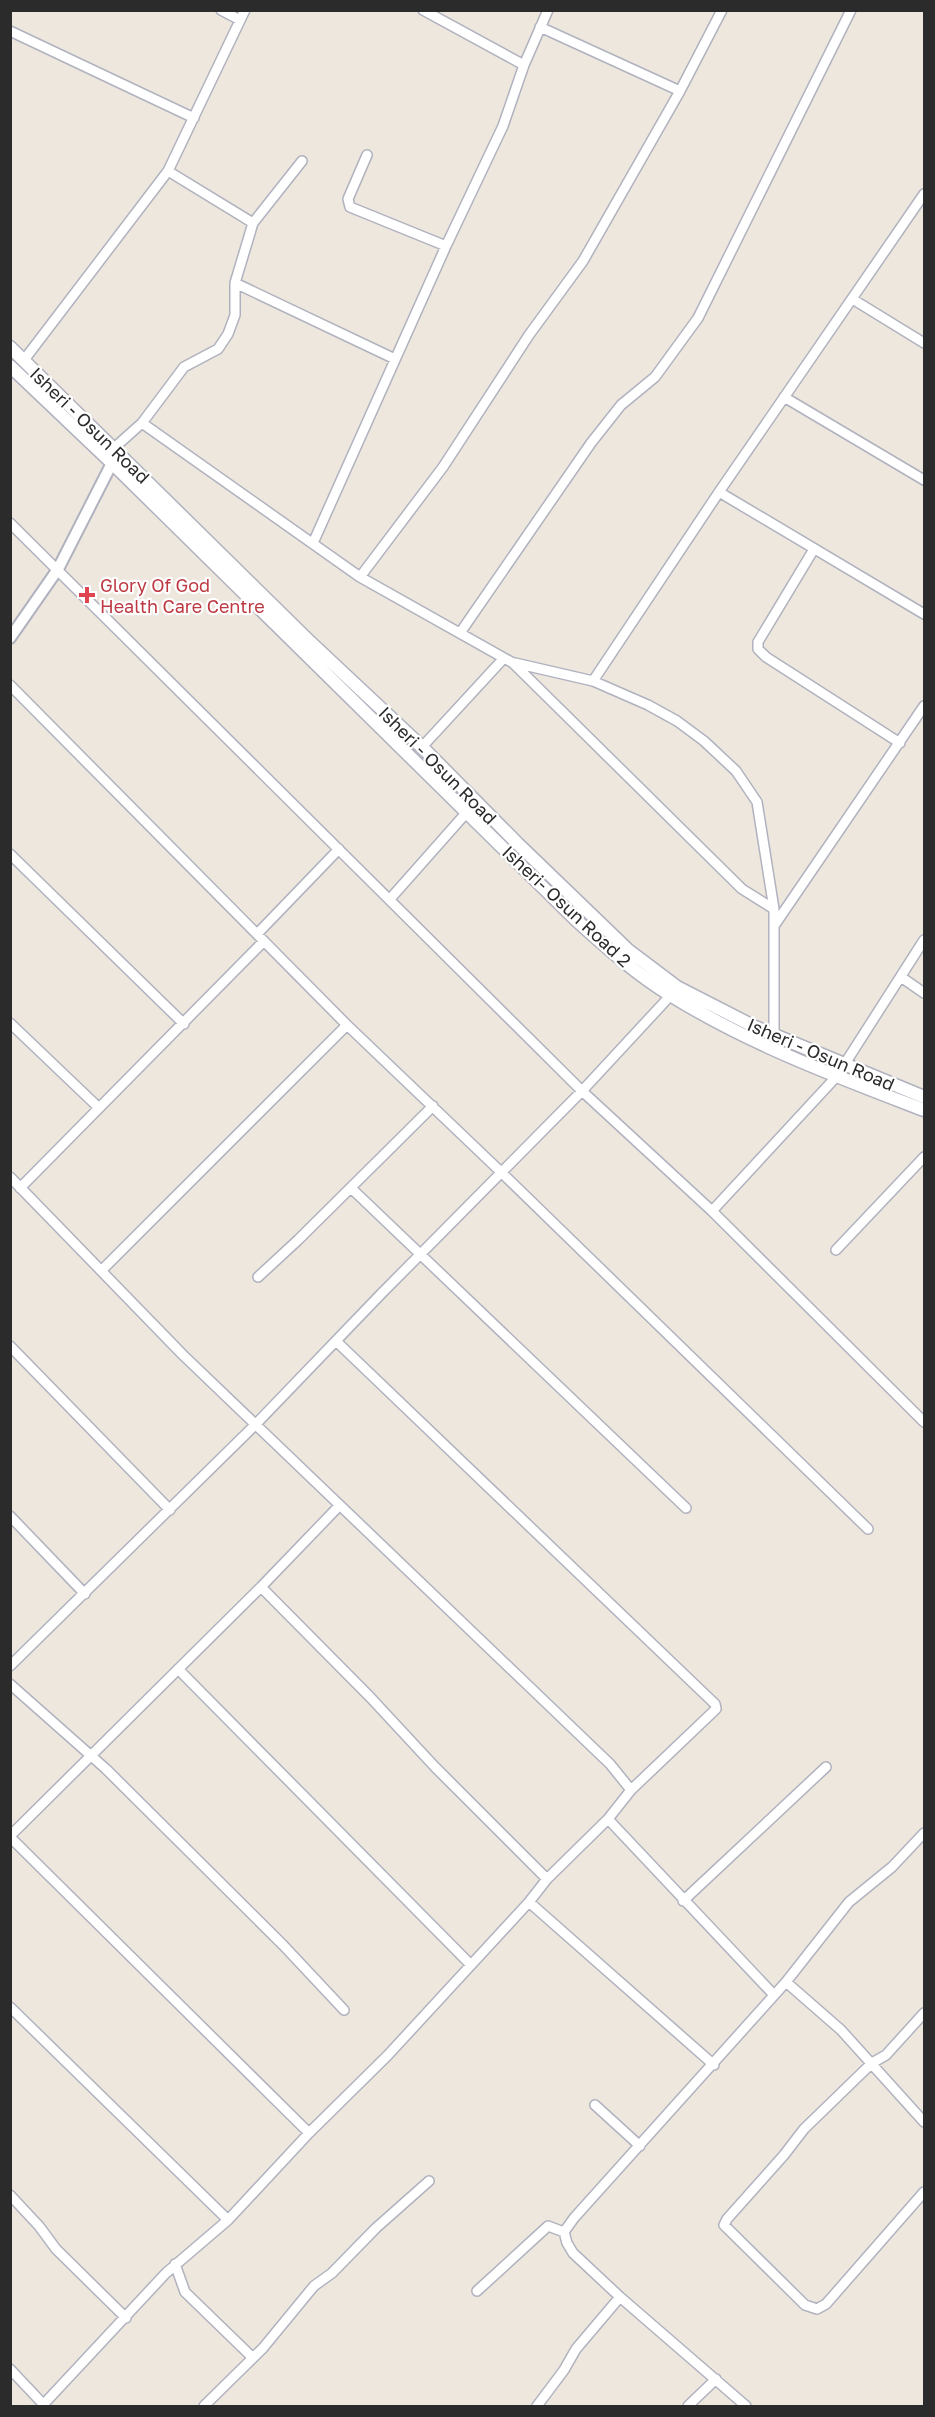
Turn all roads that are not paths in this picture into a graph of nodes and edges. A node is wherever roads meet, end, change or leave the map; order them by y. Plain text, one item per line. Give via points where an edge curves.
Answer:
1 (221, 10) edge
2 (245, 10) edge
3 (423, 10) edge
4 (548, 10) edge
5 (722, 10) edge
6 (851, 10) edge
7 (240, 20) junction
8 (540, 27) junction
9 (10, 31) edge
10 (524, 65) junction
11 (680, 91) junction
12 (194, 118) junction
13 (367, 155) dead end
14 (302, 161) dead end
15 (168, 171) junction
16 (923, 200) edge
17 (253, 223) junction
18 (446, 246) junction
19 (235, 283) junction
20 (854, 300) junction
21 (924, 343) edge
22 (10, 347) edge
23 (395, 359) junction
24 (24, 360) junction
25 (10, 366) edge
26 (784, 398) junction
27 (142, 423) junction
28 (115, 455) junction
29 (924, 480) edge
30 (719, 492) junction
31 (10, 523) edge
32 (313, 543) junction
33 (814, 549) junction
34 (58, 569) junction
35 (360, 577) junction
36 (924, 614) edge
37 (460, 633) junction
38 (10, 638) edge
39 (509, 660) junction
40 (593, 681) junction
41 (10, 685) edge
42 (924, 706) edge
43 (900, 743) junction
44 (422, 747) junction
45 (467, 812) junction
46 (339, 849) junction
47 (10, 854) edge
48 (390, 899) junction
49 (774, 909) junction
50 (776, 923) junction
51 (258, 933) junction
52 (924, 940) edge
53 (264, 942) junction
54 (901, 977) junction
55 (924, 993) edge
56 (670, 996) junction
57 (10, 1023) edge
58 (184, 1024) junction
59 (347, 1024) junction
60 (774, 1035) junction
61 (844, 1065) junction
62 (837, 1076) junction
63 (582, 1091) junction
64 (924, 1097) edge
65 (433, 1106) junction
66 (98, 1107) junction
67 (924, 1110) edge
68 (924, 1157) edge
69 (502, 1173) junction
70 (10, 1178) edge
71 (20, 1188) junction
72 (351, 1188) junction
73 (712, 1211) junction
74 (836, 1250) dead end
75 (420, 1256) junction
76 (102, 1270) junction
77 (258, 1277) dead end
78 (337, 1342) junction
79 (10, 1346) edge
80 (924, 1422) edge
81 (255, 1425) junction
82 (339, 1506) junction
83 (686, 1508) dead end
84 (170, 1510) junction
85 (10, 1516) edge
86 (868, 1529) dead end
87 (261, 1587) junction
88 (86, 1594) junction
89 (10, 1666) edge
90 (178, 1669) junction
91 (10, 1684) edge
92 (90, 1757) junction
93 (826, 1767) dead end
94 (631, 1790) junction
95 (608, 1819) junction
96 (924, 1833) edge
97 (10, 1837) edge
98 (547, 1879) junction
99 (683, 1901) junction
100 (529, 1902) junction
101 (471, 1965) junction
102 (786, 1982) junction
103 (774, 1995) junction
104 (10, 2007) edge
105 (344, 2010) dead end
106 (924, 2013) edge
107 (872, 2063) junction
108 (714, 2065) junction
109 (595, 2105) dead end
110 (924, 2122) edge
111 (309, 2133) junction
112 (640, 2146) junction
113 (429, 2181) dead end
114 (924, 2192) edge
115 (10, 2195) edge
116 (228, 2220) junction
117 (564, 2232) junction
118 (175, 2264) junction
119 (477, 2291) dead end
120 (620, 2297) junction
121 (126, 2318) junction
122 (252, 2357) junction
123 (10, 2369) edge
124 (716, 2379) junction
125 (43, 2406) edge
126 (204, 2406) edge
127 (537, 2406) edge
128 (688, 2406) edge
129 (746, 2406) edge

1 - 7 street
2 - 7 street
3 - 10 street
4 - 8 street
5 - 11 street
6 - 37 street via 698,318 655,377 621,405 591,443
7 - 12 street
8 - 10 street
8 - 11 street
9 - 12 street
10 - 18 street via 503,126
11 - 35 street via 583,261 443,467
12 - 15 street
13 - 18 street via 348,199 350,207
14 - 17 street
15 - 17 street
15 - 24 street
16 - 20 street
17 - 19 street
18 - 23 street
19 - 23 street
19 - 27 street via 235,315 219,349 183,367
20 - 21 street
20 - 26 street
22 - 24 main road, Isheri - Osun Road
23 - 32 street
24 - 28 main road, Isheri - Osun Road
25 - 28 main road, Isheri- Osun Road 2
26 - 29 street
26 - 30 street
27 - 28 street
27 - 32 street
28 - 34 street
28 - 44 main road, Isheri - Osun Road
28 - 45 main road, Isheri- Osun Road 2
30 - 33 street
30 - 40 street
31 - 34 street
32 - 35 street
33 - 36 street
33 - 43 street via 758,642 759,649
34 - 38 street
34 - 46 street
35 - 37 street
37 - 39 street
39 - 40 street
39 - 44 street
39 - 49 street via 742,889
40 - 49 street via 677,721 736,771 757,802
41 - 51 street
42 - 43 street
43 - 50 street
44 - 60 main road, Isheri - Osun Road via 628,950 677,987
45 - 48 street
45 - 56 main road, Isheri- Osun Road 2 via 576,920
46 - 48 street
46 - 51 street
47 - 58 street
48 - 63 street
49 - 50 street
50 - 60 street
51 - 53 street
52 - 54 street
53 - 58 street
53 - 59 street
54 - 55 street
54 - 61 street
56 - 62 main road, Isheri- Osun Road 2 via 747,1038
56 - 63 street
57 - 66 street
58 - 66 street
59 - 65 street
59 - 76 street
60 - 61 main road, Isheri - Osun Road
61 - 62 street
61 - 64 main road, Isheri - Osun Road
62 - 67 main road, Isheri- Osun Road 2
62 - 73 street
63 - 69 street
63 - 73 street
65 - 69 street
65 - 72 street
66 - 71 street
68 - 74 street
69 - 75 street
69 - 86 street
70 - 71 street
71 - 76 street
72 - 75 street
72 - 77 street
73 - 80 street
75 - 78 street
75 - 83 street
76 - 81 street
78 - 81 street
78 - 94 street via 716,1704 716,1709
79 - 84 street
81 - 82 street
81 - 84 street
82 - 87 street
82 - 94 street via 610,1764
84 - 88 street
85 - 88 street
87 - 90 street
87 - 98 street
88 - 89 street
90 - 92 street
90 - 101 street
91 - 92 street
92 - 97 street
92 - 105 street
93 - 99 street
94 - 95 street
95 - 98 street
95 - 99 street
96 - 102 street via 892,1867 849,1902
97 - 111 street
98 - 100 street
99 - 103 street
100 - 101 street
100 - 108 street
101 - 111 street
102 - 103 street
102 - 107 street via 825,2014
103 - 108 street
104 - 116 street
106 - 107 street via 886,2055
107 - 110 street
107 - 114 street via 804,2128 724,2225 805,2305 816,2309 826,2304
108 - 112 street
109 - 112 street
111 - 116 street
112 - 117 street
113 - 122 street via 315,2286
115 - 121 street via 56,2249
116 - 118 street
117 - 119 street via 548,2226
117 - 120 street via 573,2253
118 - 121 street
118 - 122 street via 185,2292
120 - 124 street
120 - 127 street via 576,2349
121 - 125 street
122 - 126 street
123 - 125 street
124 - 128 street
124 - 129 street

